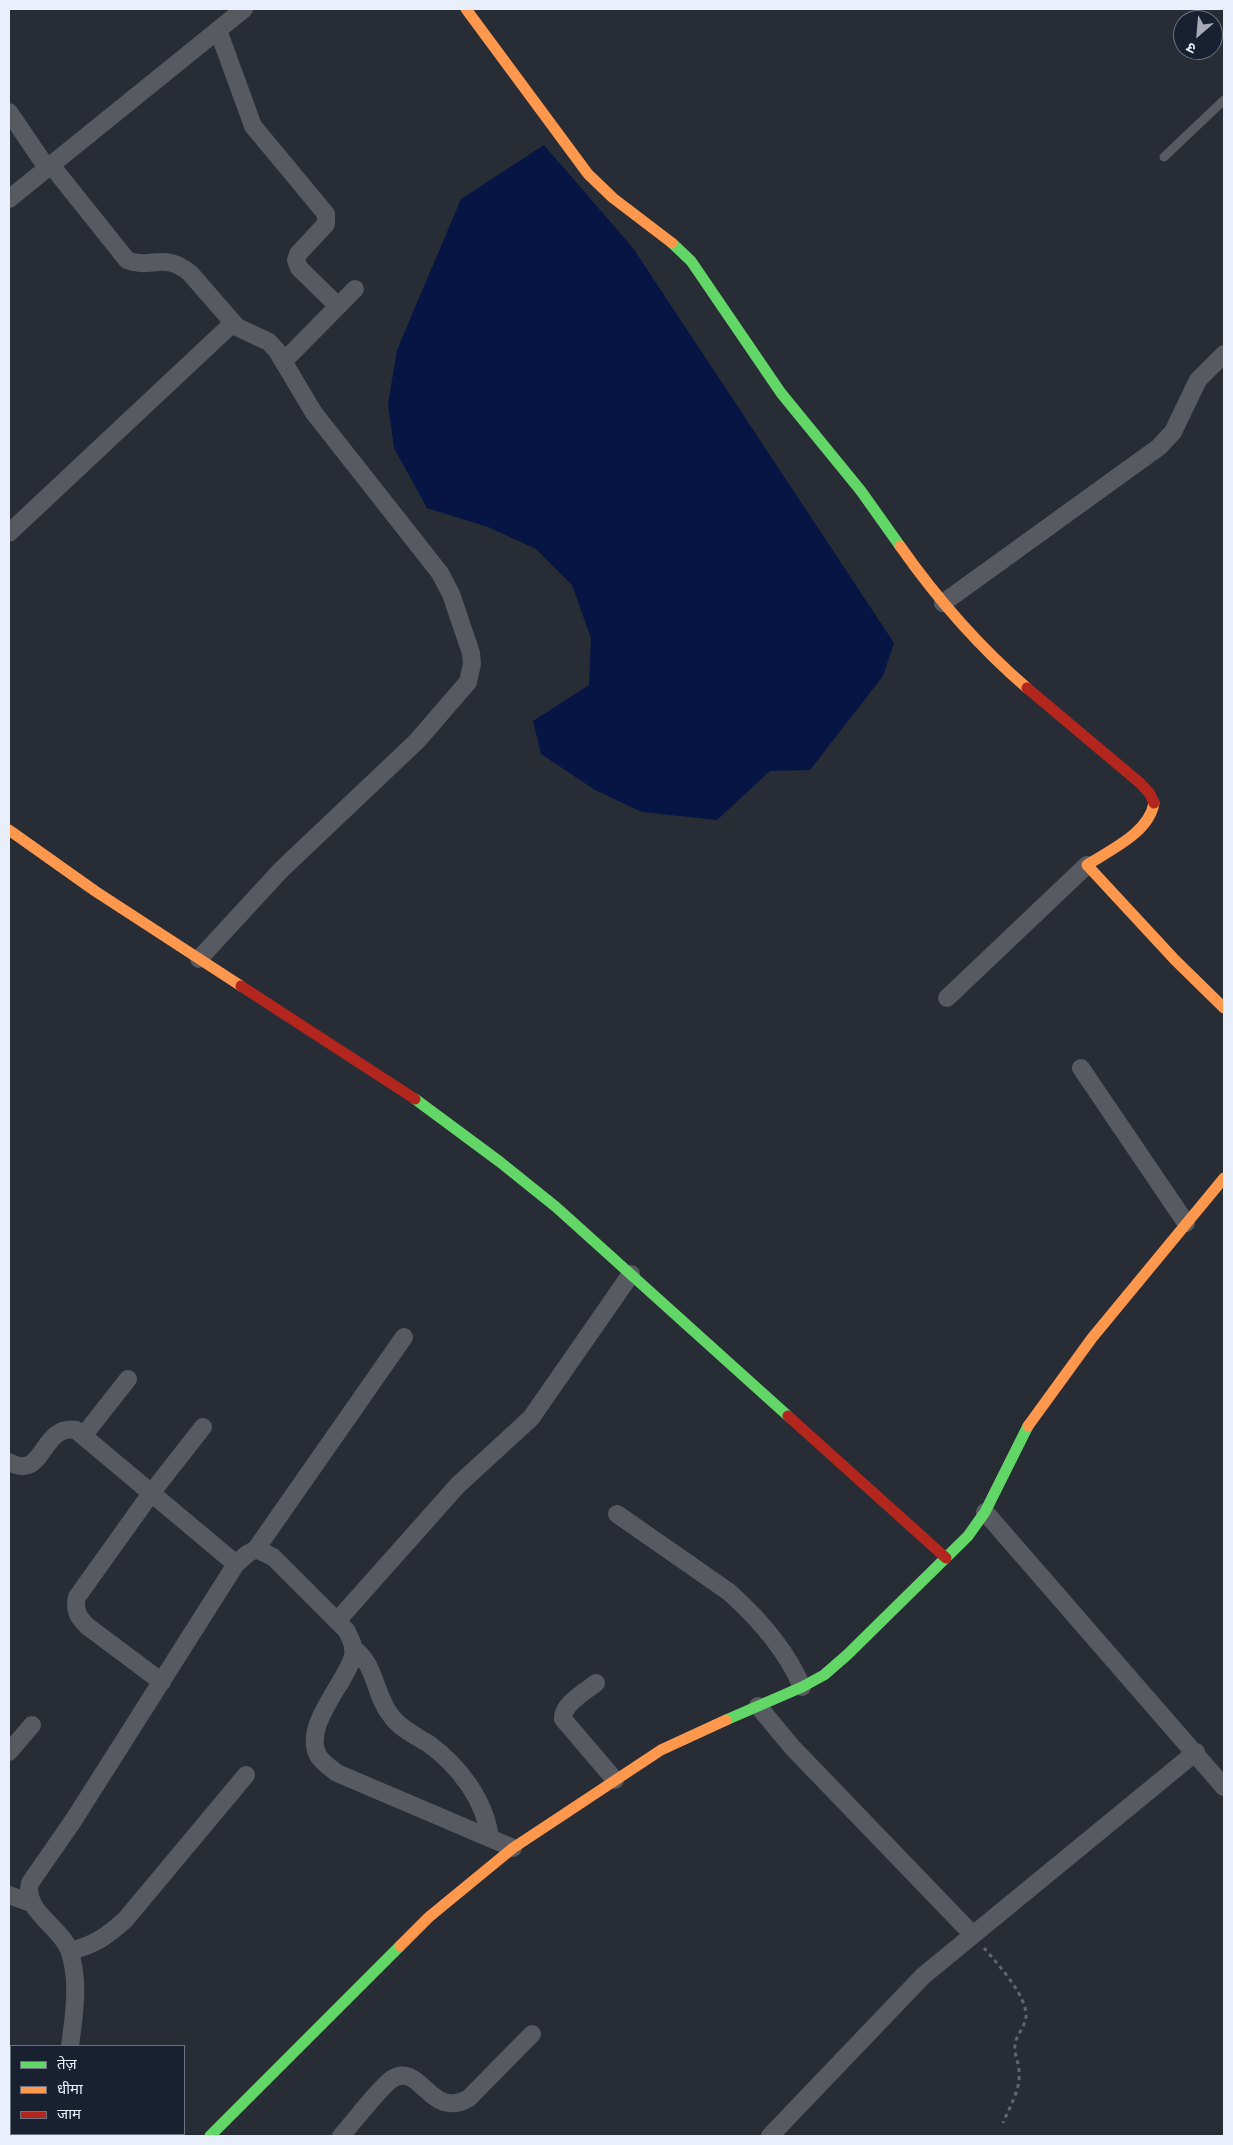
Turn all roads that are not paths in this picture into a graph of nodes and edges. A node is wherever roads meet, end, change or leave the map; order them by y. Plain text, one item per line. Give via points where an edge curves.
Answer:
1 (244, 9) edge
2 (466, 9) edge
3 (218, 30) junction
4 (1224, 100) edge
5 (9, 112) edge
6 (1164, 157) dead end
7 (49, 167) junction
8 (9, 199) edge
9 (355, 289) dead end
10 (338, 306) junction
11 (233, 323) junction
12 (1224, 354) edge
13 (284, 361) junction
14 (9, 534) edge
15 (943, 603) junction
16 (9, 830) edge
17 (1088, 865) junction
18 (199, 959) junction
19 (948, 998) dead end
20 (1224, 1008) edge
21 (1081, 1068) dead end
22 (1224, 1178) edge
23 (1186, 1223) junction
24 (631, 1274) junction
25 (404, 1337) dead end
26 (128, 1379) dead end
27 (203, 1427) dead end
28 (84, 1435) junction
29 (9, 1462) edge
30 (152, 1492) junction
31 (985, 1512) junction
32 (617, 1514) dead end
33 (256, 1549) junction
34 (946, 1558) junction
35 (236, 1564) junction
36 (337, 1621) junction
37 (353, 1648) junction
38 (162, 1682) junction
39 (596, 1683) dead end
40 (802, 1687) junction
41 (758, 1706) junction
42 (32, 1725) dead end
43 (9, 1752) edge
44 (1196, 1752) junction
45 (246, 1775) dead end
46 (616, 1780) junction
47 (1224, 1787) edge
48 (490, 1838) junction
49 (513, 1848) junction
50 (9, 1896) edge
51 (31, 1903) junction
52 (973, 1935) junction
53 (70, 1951) junction
54 (532, 2034) dead end
55 (70, 2045) edge
56 (210, 2136) edge
57 (341, 2136) edge
58 (770, 2136) edge

1 - 3 street
2 - 15 street via 588,174 691,261 781,393 861,491
3 - 7 street
3 - 10 street via 253,126 326,214 326,224 296,260 299,268
4 - 6 lane
5 - 7 street
7 - 8 street
7 - 11 street via 127,260 134,263 169,261 182,266
9 - 10 street
10 - 13 street
11 - 13 street via 269,342
11 - 14 street
12 - 15 street via 1193,387 1173,432 1163,443
13 - 18 street via 314,413 446,584 470,653 471,673 462,691 417,741 281,870
15 - 17 street via 984,649 1151,795 1153,811 1139,830
16 - 18 street
17 - 19 street
17 - 20 street
18 - 24 street via 450,1124 556,1207
21 - 23 street
22 - 23 street
23 - 31 street via 1092,1338 1025,1430
24 - 34 street
24 - 36 street via 532,1418 453,1490
25 - 33 street
26 - 28 street
27 - 30 street
28 - 29 street via 66,1428 58,1431 36,1460 27,1466
28 - 30 street
30 - 35 street
30 - 38 street via 77,1597 75,1606 78,1617 87,1626
31 - 34 street via 968,1536
31 - 44 street
32 - 40 street via 746,1606 789,1660
33 - 35 street
33 - 36 street via 273,1557
34 - 40 street via 847,1655 824,1675
35 - 38 street
36 - 37 street via 352,1640
37 - 48 street via 367,1661 391,1717 441,1754 470,1786 487,1818
37 - 48 street via 352,1658 328,1702 316,1735 320,1757 337,1772
38 - 51 street via 30,1883 27,1893
39 - 46 street via 566,1708 562,1719
40 - 41 street
41 - 46 street via 661,1750
41 - 52 street via 792,1748
42 - 43 street
44 - 47 street
44 - 52 street
45 - 53 street via 125,1920 107,1937 88,1947
46 - 49 street
48 - 49 street
49 - 56 street via 429,1916
50 - 51 street
51 - 53 street via 64,1939
52 - 58 street via 923,1976
53 - 55 street via 75,2010
54 - 57 street via 469,2098 459,2104 450,2105 438,2100 414,2079 402,2076 384,2087

